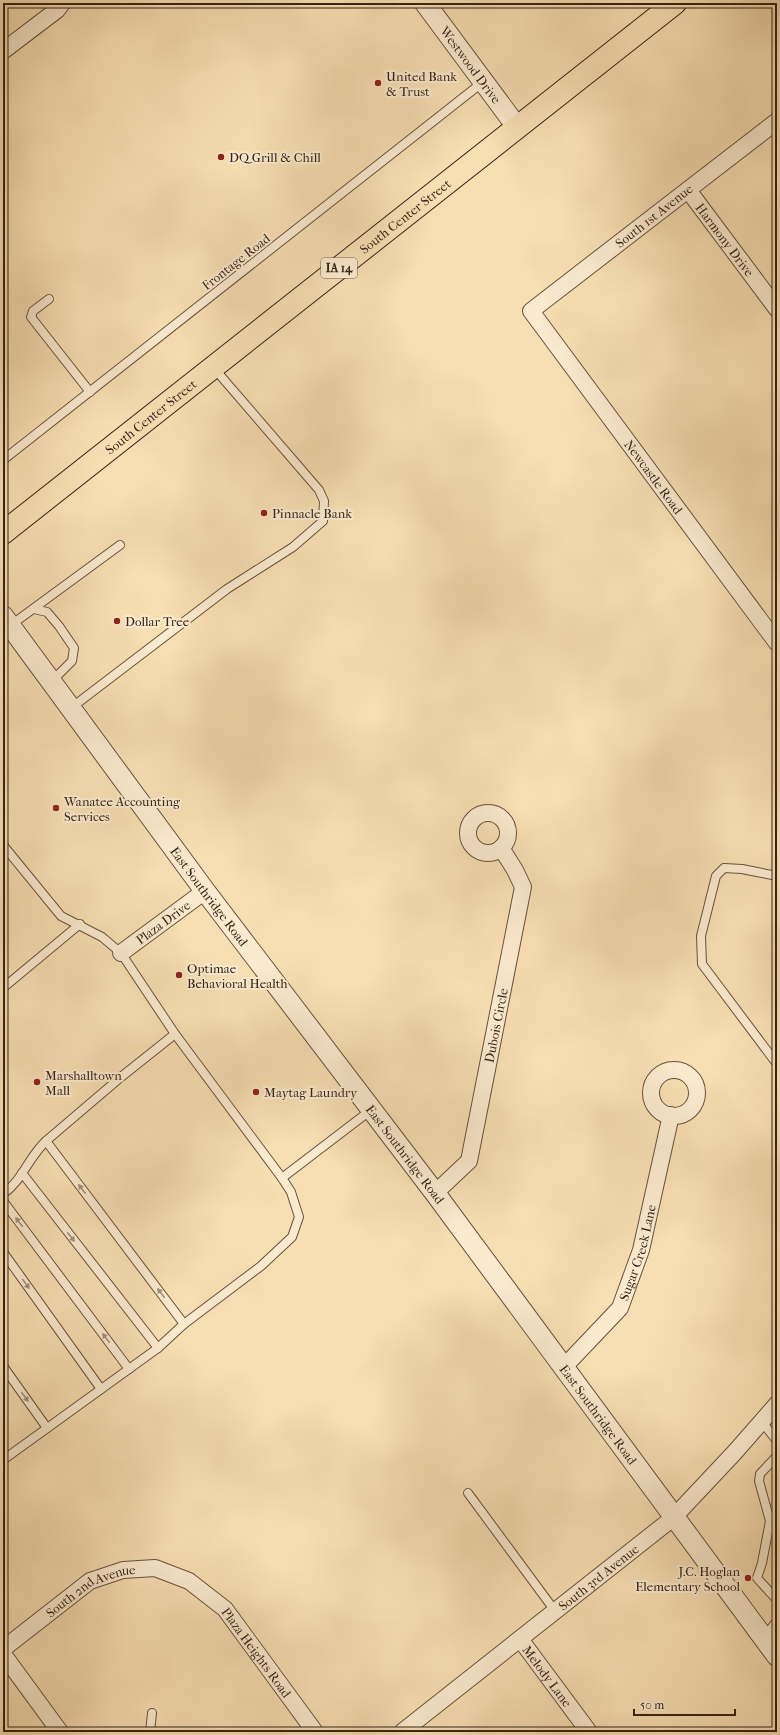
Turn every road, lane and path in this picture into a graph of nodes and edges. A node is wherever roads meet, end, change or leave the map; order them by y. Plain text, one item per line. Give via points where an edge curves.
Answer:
1 (62, 3) edge
2 (425, 3) edge
3 (674, 3) edge
4 (3, 51) edge
5 (484, 82) junction
6 (777, 121) edge
7 (517, 127) junction
8 (688, 190) junction
9 (49, 299) dead end
10 (777, 309) edge
11 (531, 311) joint
12 (213, 367) junction
13 (90, 392) junction
14 (3, 460) edge
15 (3, 533) edge
16 (120, 545) dead end
17 (34, 609) junction
18 (6, 621) edge
19 (777, 643) edge
20 (51, 682) junction
21 (70, 708) junction
22 (3, 845) edge
23 (501, 848) dead end
24 (777, 876) edge
25 (205, 891) junction
26 (80, 924) junction
27 (120, 953) junction
28 (3, 988) edge
29 (176, 1034) junction
30 (777, 1064) edge
31 (371, 1110) junction
32 (671, 1115) dead end
33 (46, 1141) junction
34 (22, 1173) junction
35 (282, 1178) junction
36 (435, 1193) junction
37 (3, 1194) edge
38 (3, 1201) edge
39 (3, 1252) edge
40 (184, 1324) junction
41 (158, 1348) junction
42 (3, 1366) edge
43 (563, 1368) junction
44 (129, 1369) junction
45 (101, 1389) junction
46 (777, 1404) edge
47 (762, 1422) junction
48 (47, 1428) junction
49 (777, 1441) edge
50 (777, 1456) edge
51 (3, 1460) edge
52 (468, 1493) dead end
53 (673, 1518) junction
54 (189, 1581) joint
55 (777, 1600) edge
56 (556, 1611) junction
57 (777, 1621) edge
58 (764, 1638) junction
59 (520, 1639) junction
60 (3, 1649) edge
61 (3, 1654) edge
62 (777, 1656) edge
63 (152, 1713) dead end
64 (60, 1732) edge
65 (150, 1732) edge
66 (315, 1732) edge
67 (402, 1732) edge
68 (589, 1732) edge

1 - 4 street via 57,10
2 - 5 street, Westwood Drive
3 - 7 main road, South Center Street / IA 14
5 - 7 street, Westwood Drive
5 - 13 lane, Frontage Road
6 - 8 street, South 1st Avenue
7 - 12 main road, South Center Street / IA 14
8 - 10 street, Harmony Drive
8 - 11 street, South 1st Avenue
9 - 13 lane via 33,311 31,317
11 - 19 street, Newcastle Road
12 - 15 main road, South Center Street / IA 14
12 - 21 lane via 319,490 324,501 323,521 293,547 227,590
13 - 14 lane, Frontage Road
16 - 17 lane
17 - 18 lane
17 - 20 lane via 47,612 74,648 72,661
18 - 20 street, East Southridge Road
20 - 21 street, East Southridge Road
21 - 25 street, East Southridge Road
22 - 26 lane via 61,916
23 - 36 street, Dubois Circle via 523,887 469,1161
24 - 30 lane via 742,868 724,868 716,876 701,936 702,964
25 - 27 street, Plaza Drive
25 - 31 street, East Southridge Road
26 - 27 lane via 102,937
26 - 28 lane
27 - 29 lane
29 - 33 lane
29 - 35 lane
31 - 35 lane
31 - 36 street, East Southridge Road
32 - 43 street, Sugar Creek Lane via 641,1250 620,1308
33 - 34 lane via 35,1152
40 -> 33 lane
34 - 37 lane via 13,1187
34 -> 41 lane
35 - 40 lane via 291,1192 300,1217 292,1237 261,1266
36 - 43 street, East Southridge Road
44 -> 38 lane
39 -> 45 lane
40 - 41 lane
41 - 44 lane
42 -> 48 lane
43 - 53 street, East Southridge Road
44 - 45 lane
45 - 48 lane
46 - 47 street, South 3rd Avenue
47 - 49 lane
47 - 53 street, South 3rd Avenue
48 - 51 lane
50 - 55 lane via 760,1474 758,1481 770,1520 757,1578
52 - 56 lane
53 - 56 street, South 3rd Avenue
53 - 58 street, East Southridge Road
54 - 60 street, South 2nd Avenue via 155,1568 124,1570 90,1581
54 - 66 street, Plaza Heights Road via 225,1609
56 - 59 street, South 3rd Avenue
57 - 58 lane
58 - 62 street, East Southridge Road
59 - 67 street, South 3rd Avenue
59 - 68 street, Melody Lane
61 - 64 street
63 - 65 lane

